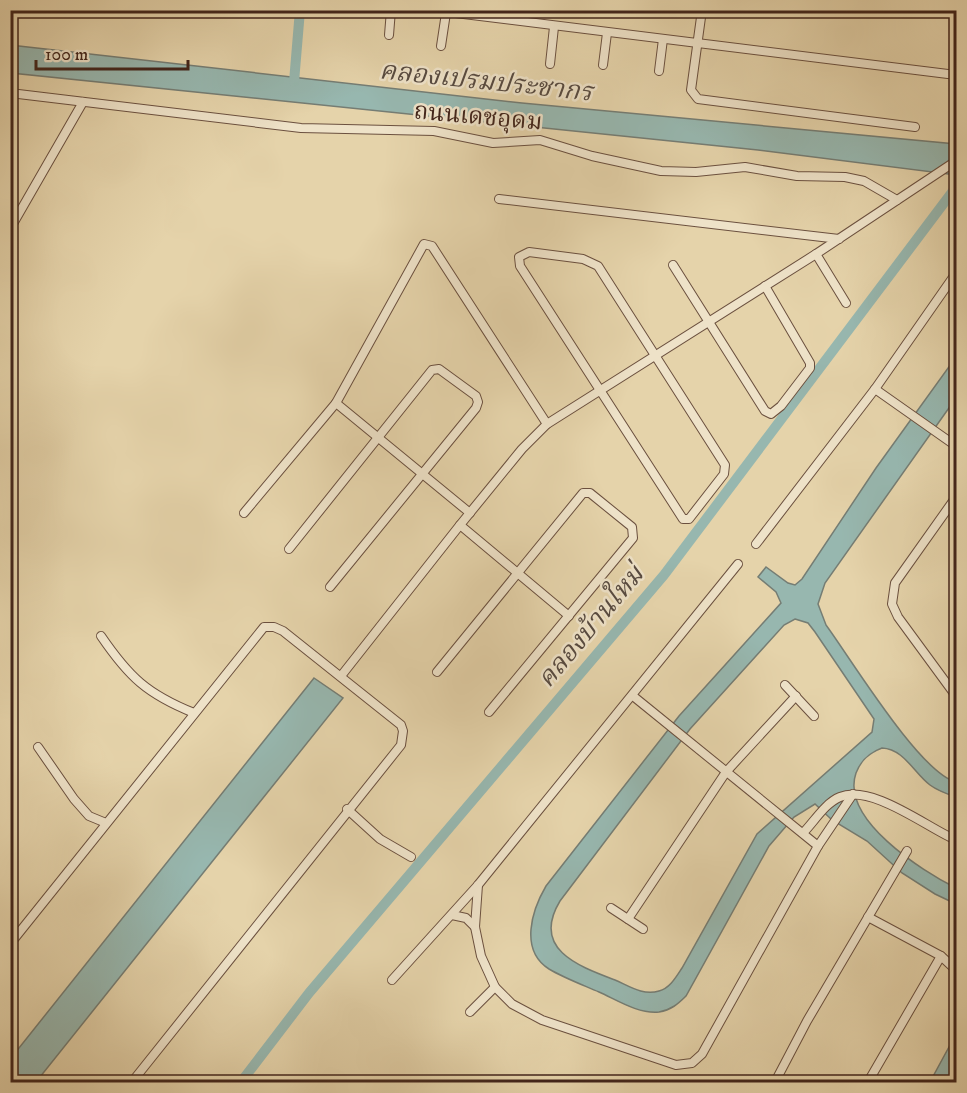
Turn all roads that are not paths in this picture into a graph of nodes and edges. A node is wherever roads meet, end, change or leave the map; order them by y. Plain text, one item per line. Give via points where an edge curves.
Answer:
1 (392, 10) edge
2 (431, 10) edge
3 (702, 10) edge
4 (446, 13) junction
5 (554, 27) junction
6 (607, 33) junction
7 (389, 35) dead end
8 (663, 39) junction
9 (698, 43) junction
10 (441, 46) dead end
11 (550, 64) dead end
12 (603, 66) dead end
13 (659, 70) dead end
14 (957, 75) edge
15 (11, 94) edge
16 (82, 102) junction
17 (915, 127) dead end
18 (957, 161) edge
19 (500, 200) dead end
20 (897, 200) junction
21 (10, 229) edge
22 (838, 239) junction
23 (816, 254) junction
24 (673, 265) dead end
25 (957, 273) edge
26 (765, 286) junction
27 (846, 303) dead end
28 (709, 322) junction
29 (654, 356) junction
30 (875, 389) junction
31 (601, 390) junction
32 (336, 403) junction
33 (547, 424) junction
34 (379, 438) junction
35 (957, 446) edge
36 (422, 473) junction
37 (957, 497) edge
38 (244, 513) dead end
39 (470, 513) junction
40 (459, 525) junction
41 (756, 544) dead end
42 (289, 549) dead end
43 (738, 564) dead end
44 (517, 572) junction
45 (330, 586) dead end
46 (569, 616) junction
47 (101, 636) dead end
48 (437, 672) dead end
49 (341, 676) junction
50 (785, 685) dead end
51 (955, 690) edge
52 (633, 696) junction
53 (796, 696) junction
54 (956, 702) edge
55 (489, 712) dead end
56 (194, 713) junction
57 (814, 716) dead end
58 (38, 747) dead end
59 (726, 772) junction
60 (853, 794) junction
61 (346, 809) junction
62 (106, 823) junction
63 (803, 833) junction
64 (957, 840) edge
65 (818, 846) junction
66 (908, 851) dead end
67 (411, 857) dead end
68 (478, 885) junction
69 (611, 908) dead end
70 (452, 915) junction
71 (868, 917) junction
72 (628, 919) junction
73 (475, 927) junction
74 (643, 928) dead end
75 (10, 944) edge
76 (941, 956) junction
77 (957, 970) edge
78 (392, 980) dead end
79 (495, 987) junction
80 (470, 1012) dead end
81 (132, 1083) edge
82 (775, 1083) edge
83 (868, 1083) edge

1 - 7 street
2 - 4 street
3 - 9 street
4 - 5 street
4 - 10 street
5 - 6 street
5 - 11 street
6 - 8 street
6 - 12 street
8 - 9 street
8 - 13 street
9 - 14 street
9 - 17 street via 691,90 698,99
15 - 16 street, ถนนเดชอุดม
16 - 20 street, ถนนเดชอุดม via 301,128 442,131 493,143 540,140 592,156 670,172 745,167 797,176 845,177 864,181
16 - 21 street
18 - 20 street
19 - 22 street
20 - 22 street
22 - 23 street
23 - 26 street
23 - 27 street
24 - 28 street
25 - 30 street
26 - 28 street
26 - 28 street via 810,363 773,414 765,411
28 - 29 street
29 - 31 street
29 - 31 street via 594,262 522,254 520,266
29 - 31 street via 725,465 724,474 689,519 683,519
30 - 35 street
30 - 41 street
31 - 33 street
32 - 33 street via 420,250 427,244 464,293
32 - 34 street
32 - 38 street
33 - 39 street
34 - 36 street
34 - 36 street via 434,369 476,396 476,408
34 - 42 street
36 - 39 street
36 - 45 street
37 - 51 street via 895,583 891,595 898,617
39 - 40 street
40 - 44 street
40 - 49 street
43 - 52 street
44 - 46 street
44 - 46 street via 586,492 632,527 633,538
44 - 48 street
46 - 55 street
47 - 56 street via 123,668 143,687
49 - 56 street via 283,631 268,626 260,630
49 - 61 street via 404,731 401,745
50 - 53 street
51 - 54 street
52 - 59 street
52 - 68 street
53 - 57 street
53 - 59 street
56 - 62 street
58 - 62 street via 89,816
59 - 63 street
59 - 72 street
60 - 63 street via 839,797
60 - 64 street via 868,795
60 - 65 street
61 - 67 street via 380,839
61 - 81 street
62 - 75 street
63 - 65 street
65 - 79 street via 710,1043 692,1063 668,1063 542,1020 512,1004
66 - 71 street
68 - 70 street
68 - 73 street
69 - 72 street
70 - 73 street via 466,918
70 - 78 street
71 - 76 street
71 - 82 street
72 - 74 street
73 - 79 street via 481,956
76 - 77 street
76 - 83 street
79 - 80 street

